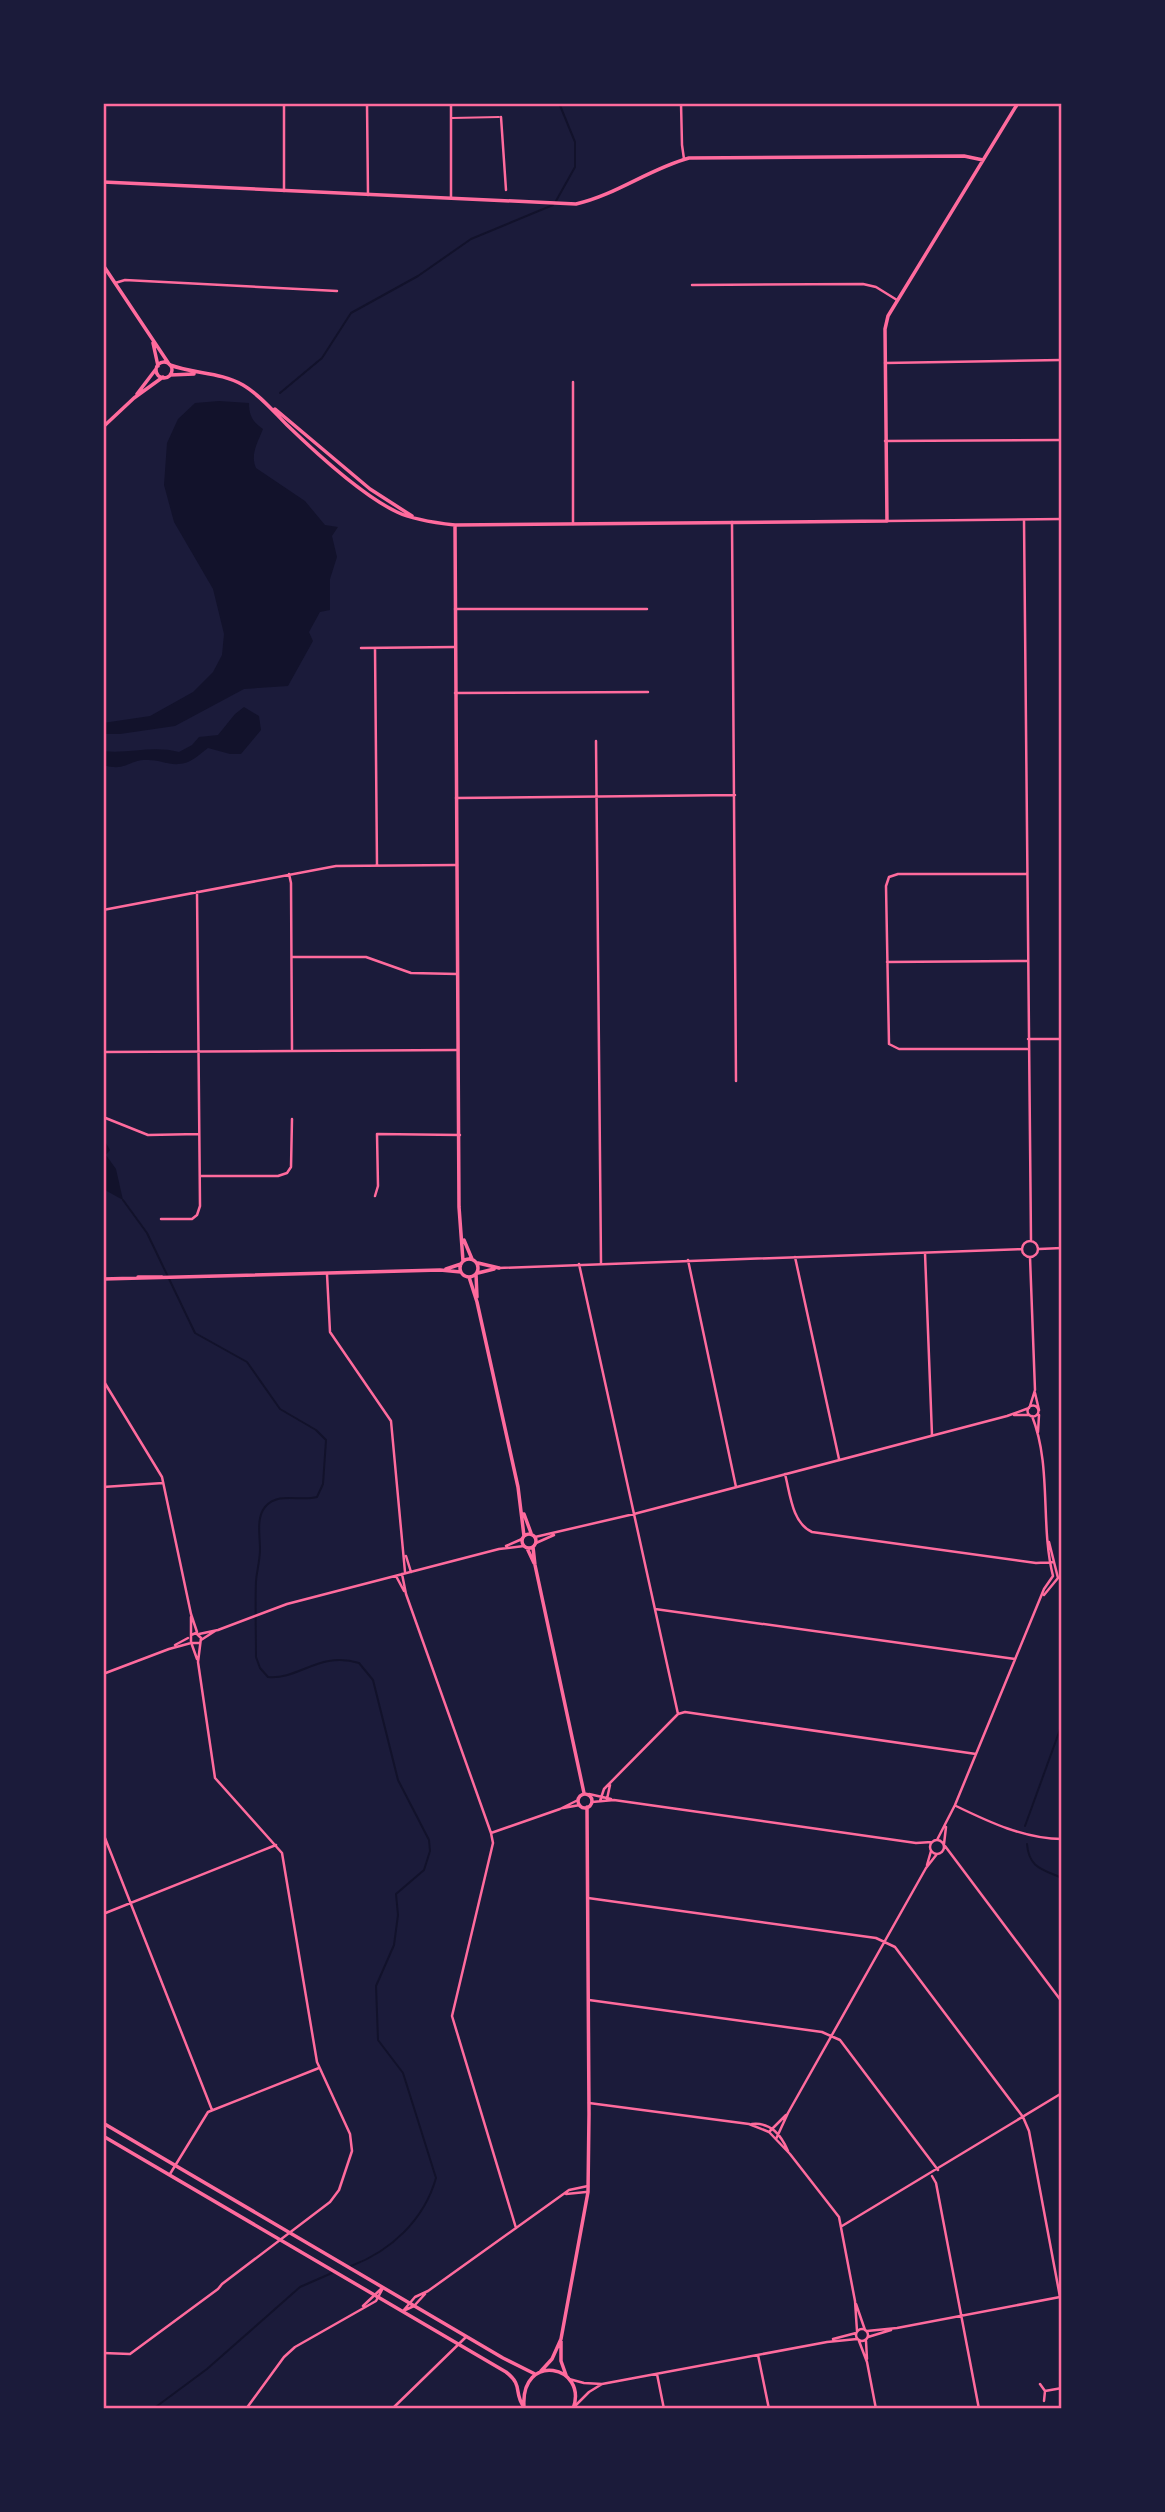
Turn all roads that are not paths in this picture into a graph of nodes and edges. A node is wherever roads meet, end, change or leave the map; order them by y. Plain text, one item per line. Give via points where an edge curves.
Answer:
1 (284, 103) edge
2 (367, 103) edge
3 (451, 103) edge
4 (681, 103) edge
5 (1018, 103) edge
6 (501, 117) joint
7 (451, 118) junction
8 (684, 159) junction
9 (983, 160) junction
10 (103, 182) edge
11 (506, 190) dead end
12 (285, 191) junction
13 (368, 195) junction
14 (451, 199) junction
15 (103, 265) edge
16 (115, 283) junction
17 (692, 285) dead end
18 (337, 291) dead end
19 (897, 300) junction
20 (152, 341) junction
21 (1061, 360) edge
22 (885, 363) junction
23 (170, 364) junction
24 (157, 367) junction
25 (203, 374) junction
26 (170, 375) junction
27 (163, 377) junction
28 (573, 382) dead end
29 (134, 398) junction
30 (103, 427) edge
31 (1062, 440) edge
32 (885, 441) junction
33 (1062, 519) edge
34 (1024, 520) junction
35 (887, 521) junction
36 (732, 522) junction
37 (573, 524) junction
38 (455, 525) junction
39 (646, 608) dead end
40 (455, 609) junction
41 (455, 647) junction
42 (362, 648) dead end
43 (375, 648) junction
44 (648, 692) dead end
45 (455, 693) junction
46 (596, 741) dead end
47 (735, 794) junction
48 (596, 796) junction
49 (456, 798) junction
50 (457, 865) junction
51 (377, 866) junction
52 (289, 874) junction
53 (1026, 874) junction
54 (197, 892) junction
55 (103, 909) edge
56 (292, 957) junction
57 (1027, 961) junction
58 (887, 962) junction
59 (457, 974) junction
60 (1028, 1039) junction
61 (1062, 1039) edge
62 (1028, 1049) junction
63 (458, 1050) junction
64 (198, 1051) junction
65 (292, 1051) junction
66 (103, 1052) edge
67 (736, 1081) dead end
68 (103, 1117) edge
69 (292, 1119) dead end
70 (199, 1134) junction
71 (460, 1135) junction
72 (200, 1176) junction
73 (375, 1196) dead end
74 (161, 1219) dead end
75 (463, 1238) junction
76 (1031, 1241) junction
77 (1062, 1248) edge
78 (1022, 1249) junction
79 (1039, 1249) junction
80 (925, 1253) junction
81 (795, 1257) junction
82 (1030, 1258) junction
83 (688, 1260) junction
84 (474, 1261) junction
85 (462, 1263) junction
86 (601, 1263) junction
87 (579, 1264) junction
88 (499, 1268) junction
89 (440, 1270) junction
90 (461, 1272) junction
91 (327, 1273) junction
92 (477, 1274) junction
93 (469, 1278) junction
94 (103, 1279) edge
95 (477, 1303) junction
96 (103, 1380) edge
97 (1034, 1390) junction
98 (1029, 1407) junction
99 (1039, 1411) junction
100 (1007, 1416) junction
101 (1030, 1416) junction
102 (932, 1435) junction
103 (1038, 1436) junction
104 (839, 1459) junction
105 (785, 1474) junction
106 (164, 1482) junction
107 (103, 1486) edge
108 (736, 1487) junction
109 (522, 1508) junction
110 (634, 1514) junction
111 (523, 1537) junction
112 (1049, 1538) junction
113 (534, 1540) junction
114 (525, 1547) junction
115 (405, 1549) junction
116 (499, 1549) junction
117 (1054, 1562) junction
118 (1049, 1563) junction
119 (535, 1565) junction
120 (411, 1572) junction
121 (404, 1574) junction
122 (396, 1576) junction
123 (406, 1594) junction
124 (1042, 1597) junction
125 (655, 1609) junction
126 (191, 1614) junction
127 (218, 1630) junction
128 (199, 1634) junction
129 (190, 1636) junction
130 (200, 1641) junction
131 (191, 1643) junction
132 (169, 1648) junction
133 (1015, 1658) junction
134 (198, 1662) junction
135 (103, 1674) edge
136 (678, 1714) junction
137 (976, 1754) junction
138 (612, 1782) junction
139 (587, 1794) junction
140 (600, 1796) junction
141 (607, 1799) junction
142 (600, 1801) junction
143 (592, 1802) junction
144 (579, 1803) junction
145 (955, 1805) junction
146 (587, 1807) junction
147 (947, 1824) junction
148 (103, 1833) edge
149 (491, 1833) junction
150 (1062, 1839) edge
151 (937, 1840) junction
152 (916, 1843) junction
153 (932, 1843) junction
154 (276, 1845) junction
155 (944, 1845) junction
156 (931, 1849) junction
157 (939, 1854) junction
158 (955, 1860) junction
159 (926, 1868) junction
160 (588, 1898) junction
161 (131, 1903) junction
162 (103, 1914) edge
163 (884, 1941) junction
164 (589, 2000) junction
165 (1062, 2002) edge
166 (831, 2036) junction
167 (319, 2068) junction
168 (1062, 2094) edge
169 (589, 2103) junction
170 (212, 2110) junction
171 (788, 2113) junction
172 (1023, 2117) junction
173 (103, 2123) edge
174 (771, 2130) junction
175 (779, 2134) junction
176 (103, 2136) edge
177 (776, 2139) junction
178 (790, 2154) junction
179 (175, 2166) junction
180 (938, 2170) junction
181 (170, 2174) junction
182 (931, 2174) junction
183 (588, 2186) junction
184 (588, 2192) junction
185 (565, 2194) junction
186 (842, 2226) junction
187 (516, 2228) junction
188 (290, 2234) junction
189 (282, 2240) junction
190 (383, 2288) junction
191 (428, 2291) junction
192 (376, 2296) junction
193 (1061, 2297) edge
194 (855, 2301) junction
195 (409, 2303) junction
196 (414, 2306) junction
197 (403, 2311) junction
198 (961, 2316) junction
199 (897, 2328) junction
200 (866, 2331) junction
201 (856, 2332) junction
202 (466, 2337) junction
203 (867, 2338) junction
204 (561, 2339) junction
205 (858, 2340) junction
206 (827, 2342) junction
207 (458, 2343) junction
208 (103, 2353) edge
209 (758, 2355) junction
210 (867, 2362) junction
211 (541, 2371) junction
212 (535, 2374) junction
213 (657, 2374) junction
214 (568, 2378) junction
215 (602, 2384) junction
216 (1041, 2384) dead end
217 (1062, 2388) edge
218 (1045, 2390) junction
219 (1044, 2401) dead end
220 (524, 2408) edge
221 (573, 2408) edge
222 (246, 2409) edge
223 (392, 2409) edge
224 (664, 2409) edge
225 (769, 2409) edge
226 (876, 2409) edge
227 (979, 2409) edge

1 - 12 street
2 - 13 street
3 - 7 street
4 - 8 street
5 - 9 street
6 - 7 lane
6 - 11 street
7 - 14 street
8 - 9 street via 964,156
8 - 14 street via 576,204
9 - 19 street
10 - 12 street
12 - 13 street
13 - 14 street
15 - 16 street
16 - 18 street
16 - 20 street
17 - 19 street via 863,284
19 - 22 street via 885,329
20 - 23 street
20 - 24 street
21 - 22 street
22 - 32 street
23 - 24 street
23 - 25 street
23 - 26 street
24 - 27 street
24 - 29 street
25 - 26 street
25 - 38 street via 242,384 370,489 413,517
26 - 27 street
27 - 29 street
28 - 37 street
29 - 30 street
31 - 32 street
32 - 35 street
33 - 34 street
34 - 35 street
34 - 53 street
35 - 36 street
36 - 37 street
36 - 47 street
37 - 38 street
38 - 40 street
39 - 40 street
40 - 41 street
41 - 43 street
41 - 45 street
42 - 43 street
43 - 51 street
44 - 45 street
45 - 49 street
46 - 48 street
47 - 48 street
47 - 67 street
48 - 49 street
48 - 86 street
49 - 50 street
50 - 51 street
50 - 59 street
51 - 52 street via 335,866
52 - 54 street
52 - 56 street
53 - 57 street
53 - 58 street via 889,877
54 - 55 street
54 - 64 street
56 - 59 street via 366,957 411,973
56 - 65 street
57 - 58 street
57 - 60 street
58 - 62 street via 891,1046
59 - 63 street
60 - 61 street
60 - 62 street
62 - 76 street
63 - 65 street
63 - 71 street
64 - 65 street
64 - 66 street
64 - 70 street
68 - 70 street via 148,1135
69 - 72 street via 287,1173
70 - 72 street
71 - 73 street via 377,1134
71 - 75 street
72 - 74 street via 197,1215
75 - 84 street
75 - 85 street
76 - 78 street
76 - 79 street
77 - 79 street
78 - 80 street
78 - 82 street
79 - 82 street
80 - 81 street
80 - 102 street
81 - 83 street
81 - 104 street
82 - 97 street
83 - 86 street
83 - 108 street
84 - 85 street
84 - 88 street
84 - 92 street via 479,1267
85 - 89 street
85 - 90 street
86 - 87 street
87 - 88 street
87 - 110 street
88 - 92 street
89 - 90 street
89 - 91 street
90 - 93 street
91 - 94 street
91 - 115 street via 330,1332 391,1421
92 - 93 street
92 - 95 street
93 - 95 street
95 - 109 street
96 - 106 street
97 - 98 street
97 - 99 street
98 - 99 street
98 - 100 street
98 - 101 street
99 - 101 street
99 - 103 street
100 - 101 street
100 - 102 street
101 - 103 street
102 - 104 street
103 - 112 street
104 - 105 street
105 - 108 street
105 - 118 street via 797,1520 812,1532
106 - 107 street
106 - 126 street
108 - 110 street
109 - 111 street
109 - 113 street
110 - 113 street
110 - 125 street
111 - 113 street
111 - 114 street
111 - 116 street
112 - 117 street
112 - 118 street
113 - 114 street
113 - 119 street
114 - 116 street
114 - 119 street
115 - 120 street
115 - 121 street
116 - 120 street
117 - 118 street
117 - 124 street via 1058,1578
118 - 124 street via 1053,1576
119 - 139 street
120 - 121 street
121 - 122 street
121 - 123 street
122 - 123 street
122 - 127 street via 287,1604
123 - 149 street
124 - 133 street
125 - 133 street
125 - 136 street
126 - 128 street
126 - 129 street
127 - 128 street
127 - 130 street
128 - 129 street
128 - 130 street
129 - 131 street
129 - 132 street
130 - 131 street
130 - 134 street
131 - 132 street
131 - 134 street
132 - 135 street
133 - 137 street
134 - 154 street via 215,1778
136 - 137 street
136 - 138 street
137 - 145 street
138 - 140 street
138 - 141 street
139 - 140 street
139 - 143 street
139 - 144 street
140 - 141 street
140 - 142 street
141 - 142 street
141 - 152 street
142 - 143 street
143 - 146 street
144 - 146 street
144 - 149 street
145 - 147 street
145 - 150 street via 1020,1833
146 - 160 street
147 - 151 street
147 - 155 street
148 - 161 street
149 - 187 street via 493,1843 452,2016
151 - 153 street
151 - 155 street
152 - 153 street
152 - 156 street
153 - 156 street
154 - 161 street
154 - 167 street via 283,1857
155 - 157 street
155 - 158 street
156 - 157 street
156 - 159 street
157 - 158 street
157 - 159 street
158 - 165 street
159 - 163 street
160 - 163 street
160 - 164 street
161 - 162 street
161 - 170 street
163 - 166 street
163 - 172 street via 895,1947
164 - 166 street
164 - 169 street
166 - 171 street
166 - 180 street via 840,2040
167 - 170 street
167 - 188 street via 350,2134 352,2151 336,2195
168 - 172 street
169 - 174 street
169 - 183 street
170 - 179 street
171 - 174 street
171 - 175 street
172 - 180 street
172 - 193 street
173 - 179 street
174 - 175 street
174 - 177 street
175 - 177 street
175 - 178 street
176 - 181 street
177 - 178 street
178 - 186 street
179 - 181 street
179 - 188 street
180 - 182 street
181 - 189 street
182 - 186 street
182 - 198 street
183 - 184 street
183 - 185 street
184 - 185 street
184 - 204 street
185 - 187 street
186 - 194 street
187 - 191 street
188 - 189 street
188 - 190 street
189 - 192 street
189 - 208 street via 130,2354
190 - 192 street
190 - 195 street
191 - 195 street
191 - 196 street
192 - 197 street
192 - 222 street via 376,2301 290,2351
193 - 198 street
194 - 200 street
194 - 201 street
195 - 196 street
195 - 197 street
196 - 197 street
196 - 202 street
197 - 207 street
198 - 199 street
198 - 227 street
199 - 200 street
199 - 203 street
200 - 201 street
200 - 203 street
201 - 205 street
201 - 206 street
202 - 207 street
202 - 212 street
203 - 205 street
203 - 210 street
204 - 211 street
204 - 214 street via 561,2361
205 - 206 street
205 - 210 street
206 - 209 street
207 - 220 street via 517,2381
207 - 223 street
209 - 213 street
209 - 225 street
210 - 226 street
211 - 212 street
211 - 214 street via 554,2370
212 - 220 street via 525,2389
213 - 215 street
213 - 224 street
214 - 215 street
214 - 221 street via 576,2392
215 - 221 street
216 - 218 street
217 - 218 street
218 - 219 street

